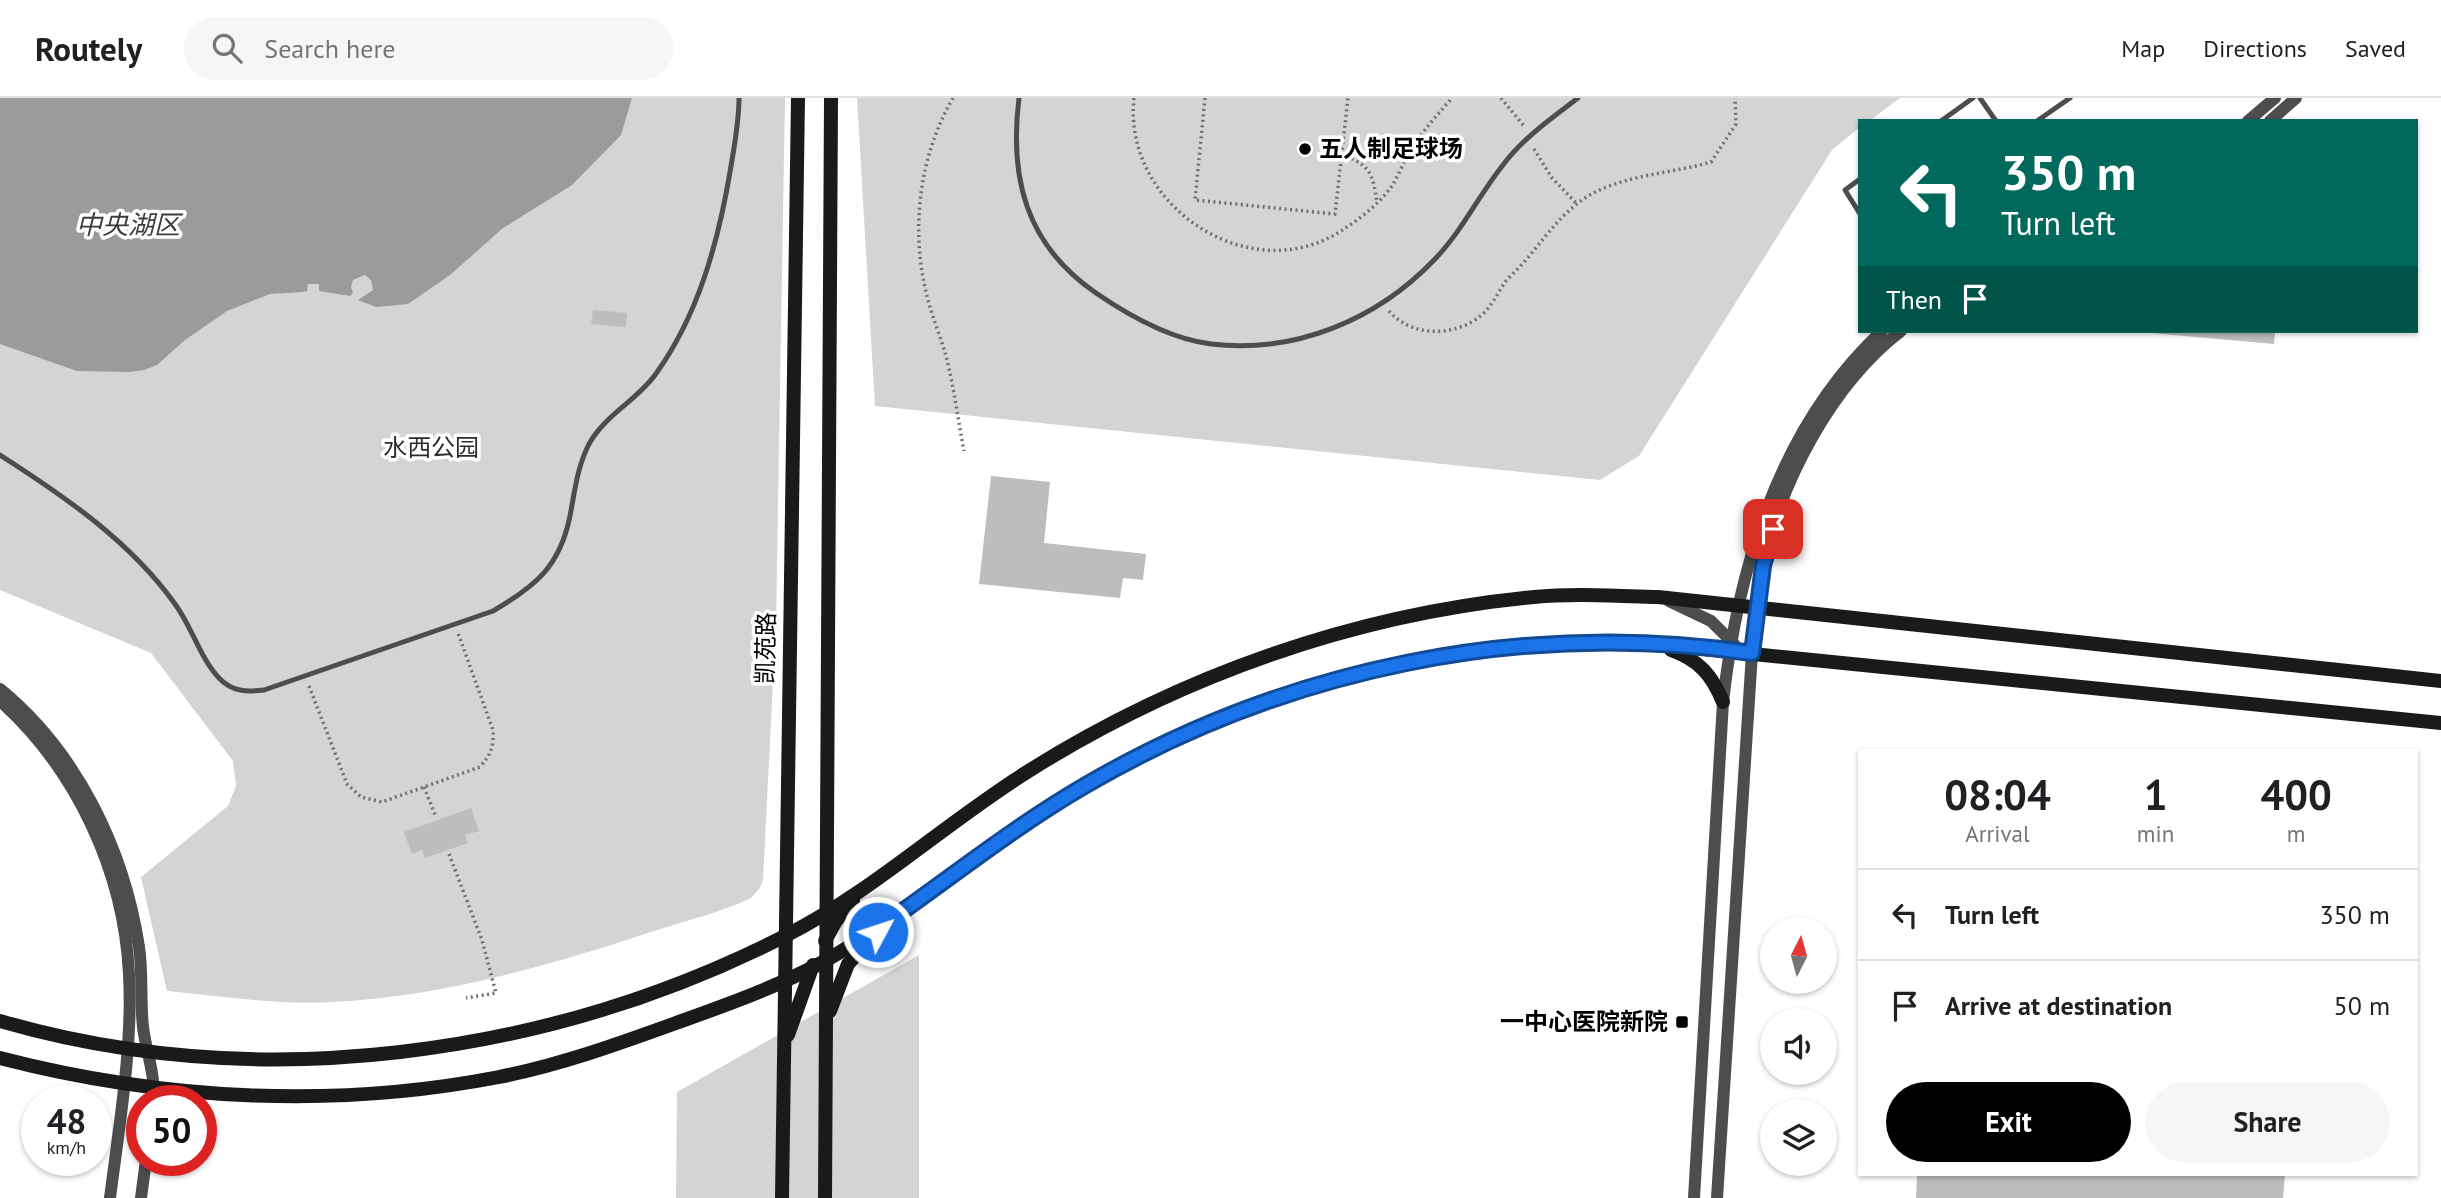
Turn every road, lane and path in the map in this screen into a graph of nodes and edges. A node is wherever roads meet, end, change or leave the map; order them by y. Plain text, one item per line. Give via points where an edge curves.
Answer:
1 (738, 98) edge
2 (798, 98) edge
3 (831, 98) edge
4 (953, 98) edge
5 (1019, 98) edge
6 (1134, 98) edge
7 (1205, 98) edge
8 (1348, 98) edge
9 (1452, 98) edge
10 (1501, 98) edge
11 (1578, 98) edge
12 (1735, 98) edge
13 (1973, 98) edge
14 (1980, 98) edge
15 (2070, 98) edge
16 (2275, 98) edge
17 (2296, 98) edge
18 (1944, 119) edge
19 (1995, 119) edge
20 (2040, 119) edge
21 (2250, 119) edge
22 (2272, 119) edge
23 (1529, 137) junction
24 (1341, 155) junction
25 (1858, 180) edge
26 (1377, 203) junction
27 (1577, 204) junction
28 (1858, 211) edge
29 (1382, 304) junction
30 (1880, 333) edge
31 (1899, 333) edge
32 (964, 451) dead end
33 (0, 455) edge
34 (1658, 597) junction
35 (1739, 608) junction
36 (1756, 610) junction
37 (455, 624) junction
38 (1653, 644) junction
39 (1737, 648) junction
40 (306, 676) junction
41 (2441, 681) edge
42 (0, 689) edge
43 (0, 701) edge
44 (1723, 702) junction
45 (2441, 723) edge
46 (424, 787) junction
47 (436, 817) dead end
48 (449, 854) dead end
49 (867, 887) junction
50 (825, 914) junction
51 (890, 920) junction
52 (784, 936) junction
53 (825, 942) junction
54 (818, 964) junction
55 (784, 982) junction
56 (466, 998) dead end
57 (0, 1021) edge
58 (825, 1036) junction
59 (126, 1048) junction
60 (148, 1050) junction
61 (784, 1054) junction
62 (0, 1058) edge
63 (124, 1084) junction
64 (127, 1085) edge
65 (152, 1085) edge
66 (217, 1092) edge
67 (144, 1176) edge
68 (110, 1198) edge
69 (141, 1198) edge
70 (782, 1198) edge
71 (825, 1198) edge
72 (1694, 1198) edge
73 (1717, 1198) edge

1 - 37 lane via 722,216 705,278 676,341 654,377 591,441 576,476 561,549 547,570 527,591 493,611
2 - 52 main road, 凯苑路
3 - 50 main road
4 - 32 path via 932,146 918,235 928,300 947,360
5 - 29 lane via 1015,159 1031,219 1065,267 1116,307 1179,335 1208,344 1241,346 1305,338 1359,318
6 - 26 path via 1141,158 1153,180 1176,210 1213,236 1250,248 1286,249 1330,237
7 - 24 path via 1195,200 1335,214
8 - 24 path
9 - 26 path via 1413,146 1392,186
10 - 23 path
11 - 23 lane
12 - 27 path via 1735,124 1711,162 1632,178
13 - 18 lane
14 - 19 lane
15 - 20 lane
16 - 21 street
17 - 22 street
23 - 27 path via 1552,178
23 - 29 lane via 1503,164 1435,260
24 - 26 path via 1364,164
25 - 28 lane via 1844,190
27 - 29 path via 1508,279 1486,311 1469,323 1436,332 1414,329 1396,320
30 - 35 street via 1828,391 1794,447 1761,527
31 - 36 street via 1860,368 1801,460 1773,529
33 - 40 lane via 69,500 117,540 176,604 219,678 243,692 264,691
34 - 35 main road
34 - 39 street via 1700,615
34 - 49 main road via 1593,594 1463,607 1307,642 1225,671 1085,737 954,821
35 - 36 main road
35 - 39 street
36 - 39 street
36 - 41 main road
37 - 40 lane
37 - 46 path via 487,709 494,743 480,767
38 - 39 main road
38 - 44 main road via 1707,670
38 - 51 main road via 1586,642 1468,652 1334,680 1222,717 1085,786
39 - 44 street
39 - 45 main road
39 - 73 street via 1749,697
40 - 46 path via 340,769 354,792 382,802
42 - 60 street via 62,755 114,846 135,924
43 - 59 street via 65,778 106,856 126,932 130,977
44 - 72 street
46 - 47 path
48 - 56 path via 482,940 496,993
49 - 50 main road
49 - 53 main road via 841,915
50 - 52 main road
50 - 53 main road
51 - 54 main road
51 - 58 main road via 848,964
52 - 55 main road, 凯苑路
52 - 60 main road via 612,1007 537,1029 469,1042 400,1052 281,1058
53 - 54 main road
54 - 55 main road
54 - 58 main road
54 - 61 main road via 797,1007
55 - 61 main road, 凯苑路
55 - 66 main road via 595,1051 500,1076 335,1096
57 - 59 main road
58 - 71 main road
59 - 60 main road
59 - 63 street
60 - 65 street
61 - 70 main road, 凯苑路
62 - 63 main road
63 - 64 main road
63 - 68 street
67 - 69 street

